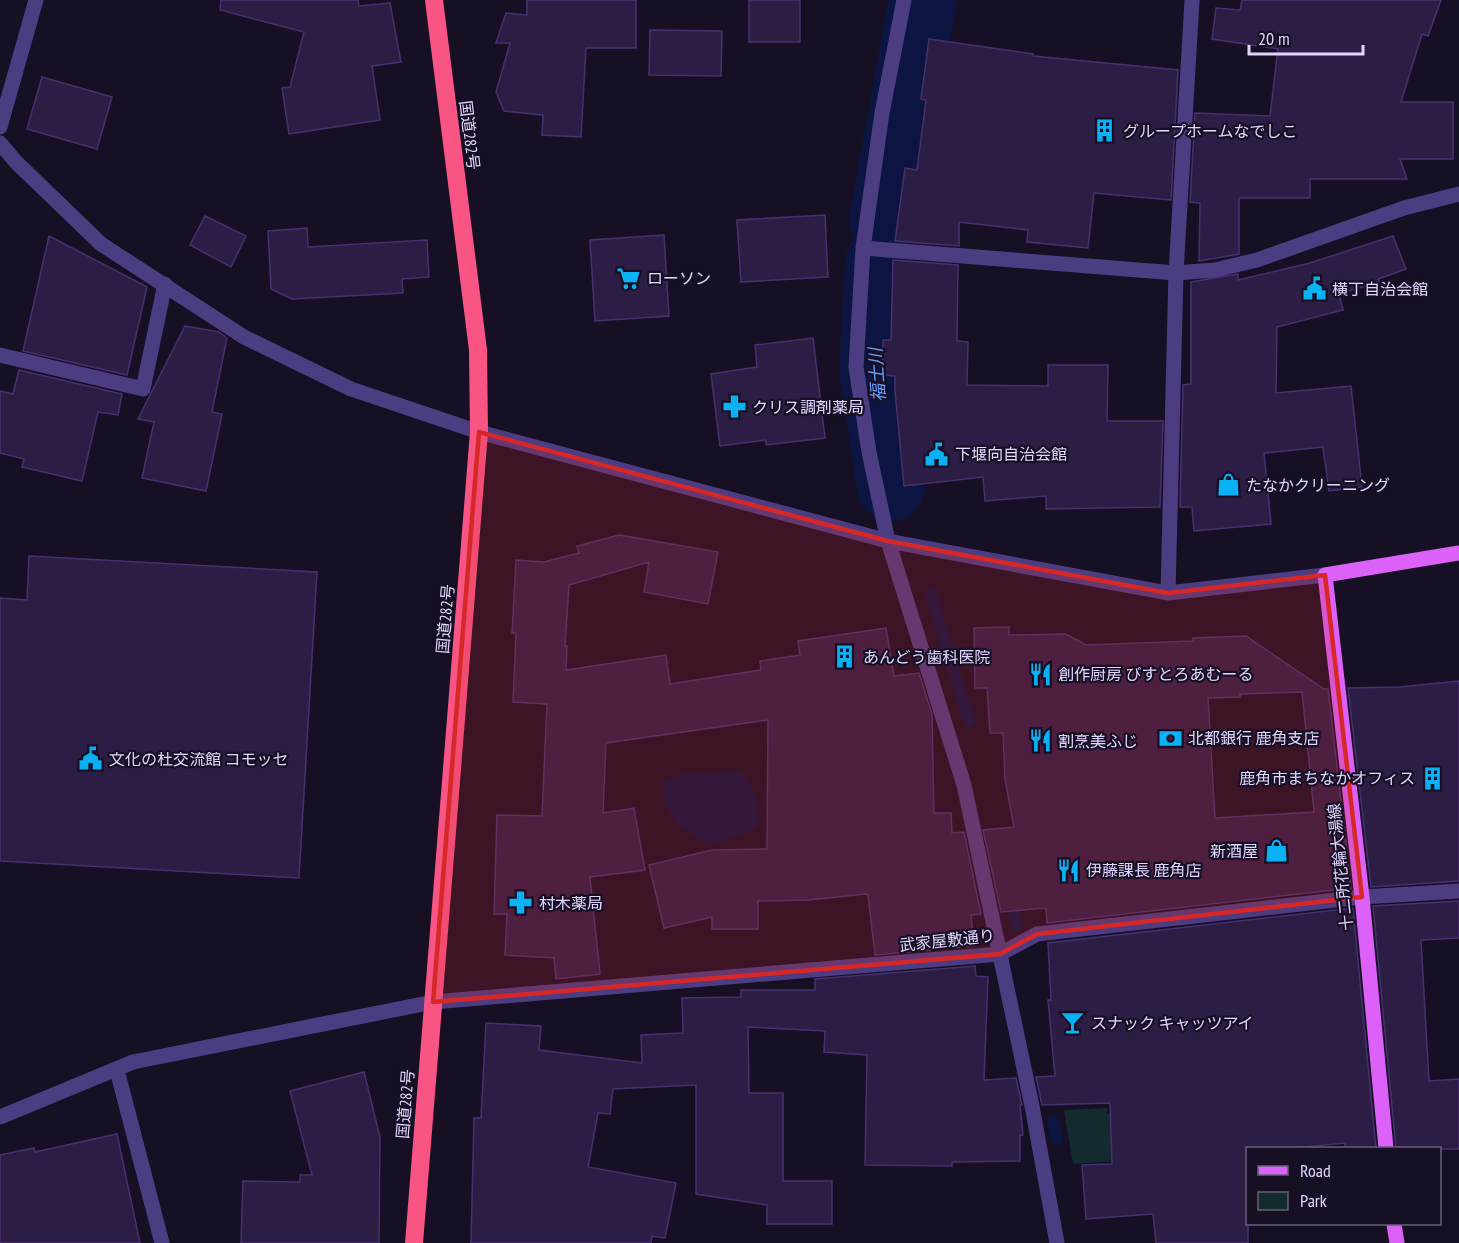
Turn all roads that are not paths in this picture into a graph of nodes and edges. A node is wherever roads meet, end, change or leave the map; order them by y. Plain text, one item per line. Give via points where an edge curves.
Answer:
1 (36, 0) edge
2 (434, 0) edge
3 (904, 0) edge
4 (1192, 0) edge
5 (0, 127) edge
6 (0, 143) edge
7 (1459, 194) edge
8 (863, 248) junction
9 (1176, 273) junction
10 (165, 284) junction
11 (0, 355) edge
12 (479, 432) junction
13 (888, 542) junction
14 (1459, 553) edge
15 (1325, 575) junction
16 (1168, 593) junction
17 (1459, 891) edge
18 (1362, 897) junction
19 (1000, 954) junction
20 (433, 1002) junction
21 (117, 1070) junction
22 (0, 1117) edge
23 (1386, 1147) edge
24 (1394, 1225) edge
25 (162, 1243) edge
26 (414, 1243) edge
27 (1057, 1243) edge
28 (1397, 1243) edge

1 - 5 street
2 - 12 highway, 国道282号 via 478,350
3 - 8 street via 882,113
4 - 9 street
6 - 10 street via 101,244
7 - 9 street via 1404,208 1257,260 1215,270
8 - 9 street
8 - 13 street via 856,367
9 - 16 street
10 - 11 street via 143,389
10 - 12 street via 244,337 351,389
12 - 13 street
12 - 20 highway, 国道282号
13 - 16 street
13 - 19 street via 964,785
14 - 15 main road
15 - 16 street
15 - 18 main road, 十二所花輪大湯線
17 - 18 street, 武家屋敷通り
18 - 19 street, 武家屋敷通り via 1037,934
18 - 23 main road, 十二所花輪大湯線
19 - 20 street, 武家屋敷通り
19 - 27 street
20 - 21 street, 武家屋敷通り via 133,1062
20 - 26 highway, 国道282号
21 - 22 street, 武家屋敷通り
21 - 25 street
24 - 28 main road

